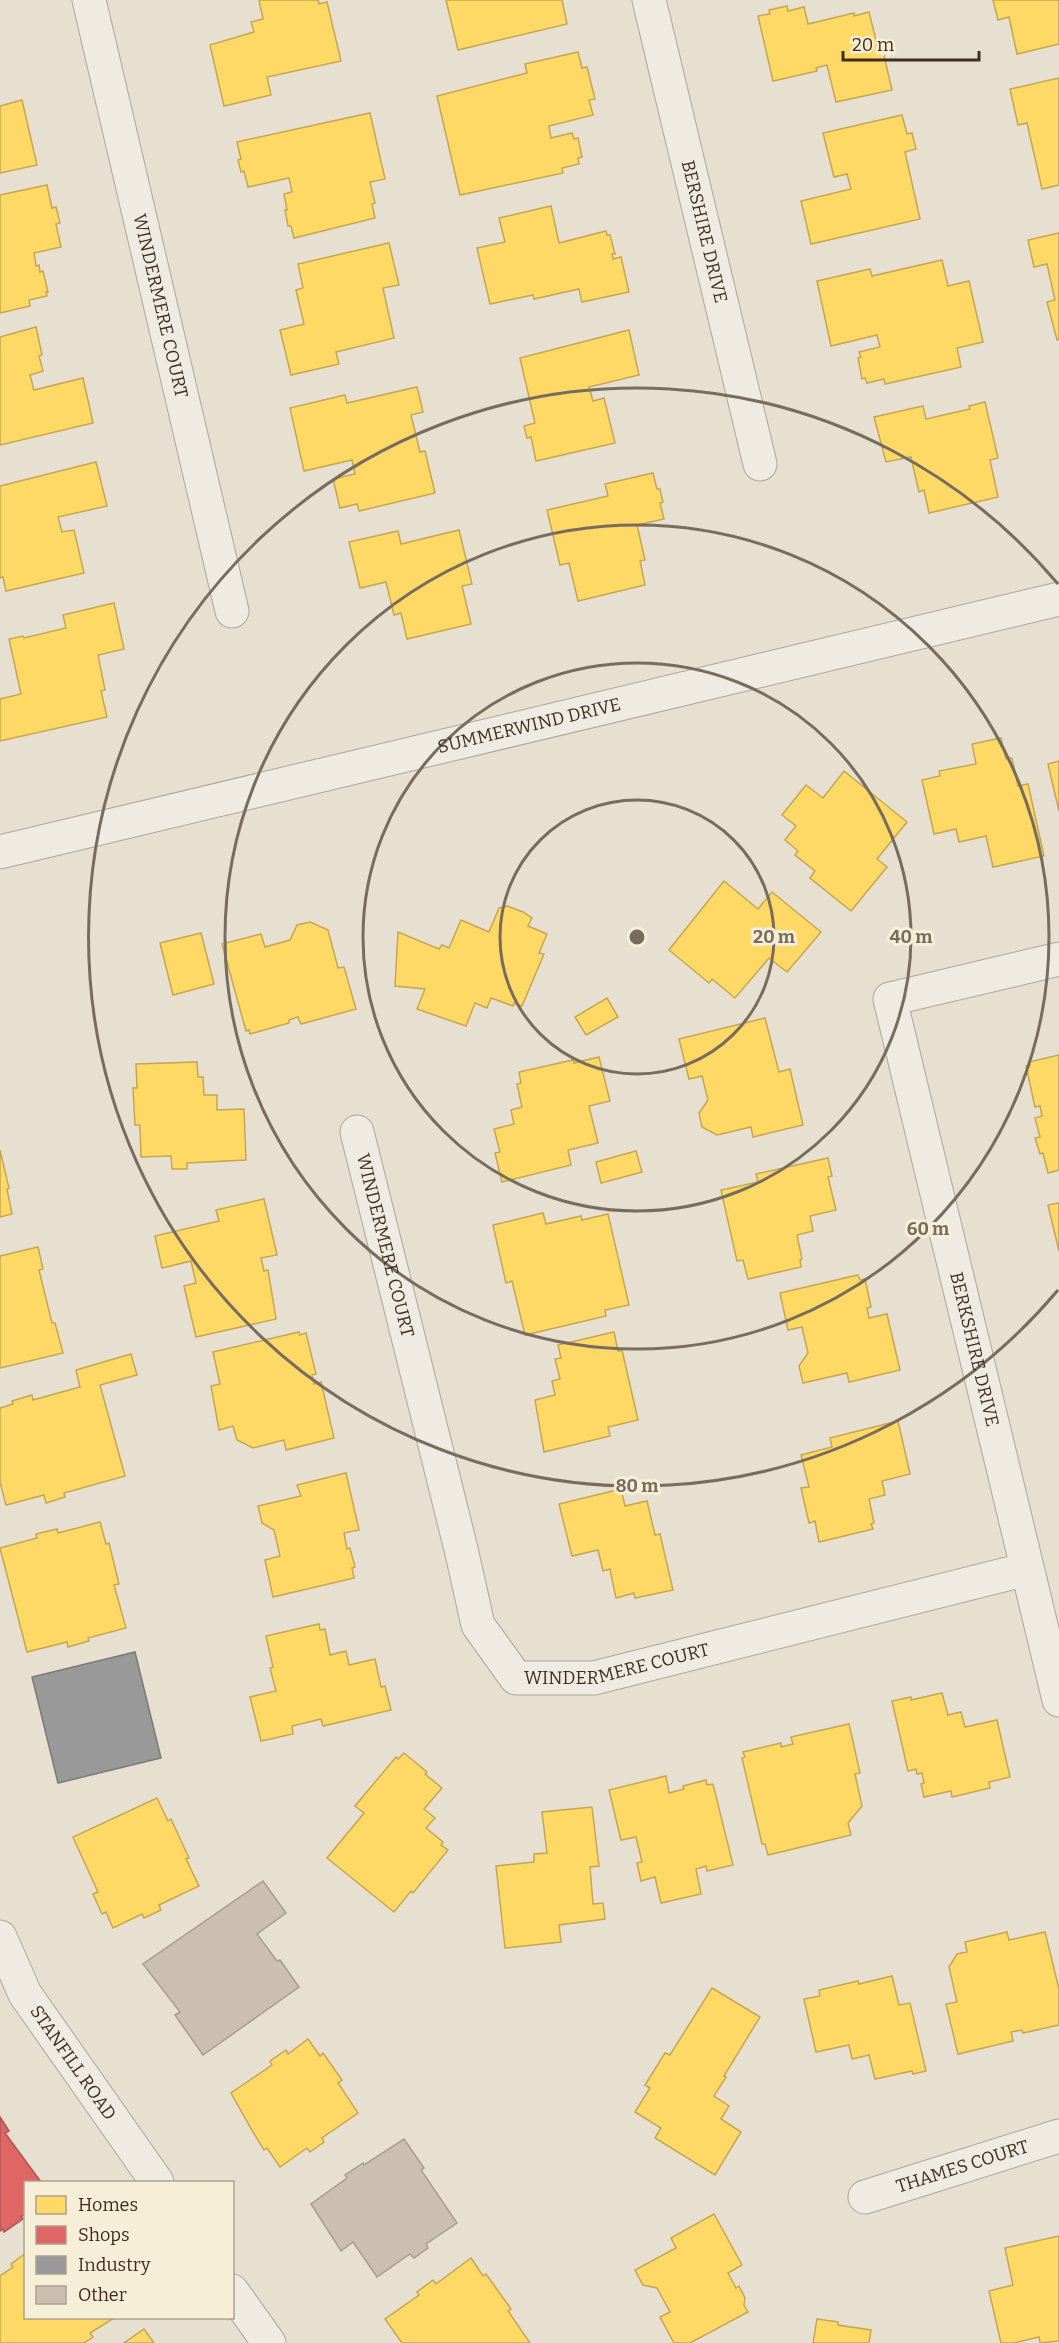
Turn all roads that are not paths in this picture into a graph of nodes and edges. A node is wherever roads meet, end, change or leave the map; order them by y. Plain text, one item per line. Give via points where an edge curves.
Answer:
1 (89, 0) edge
2 (649, 0) edge
3 (760, 464) dead end
4 (1059, 599) edge
5 (232, 611) dead end
6 (0, 852) edge
7 (1059, 959) edge
8 (357, 1132) dead end
9 (1027, 1569) junction
10 (1059, 1700) edge
11 (0, 1936) edge
12 (1059, 2136) edge
13 (156, 2181) edge
14 (865, 2196) dead end
15 (234, 2294) edge
16 (269, 2343) edge

1 - 5 street, WINDERMERE COURT
2 - 3 street, BERSHIRE DRIVE
4 - 6 street, SUMMERWIND DRIVE
7 - 9 street, BERKSHIRE DRIVE via 890,999
8 - 9 street, WINDERMERE COURT via 478,1625 516,1678 594,1678
9 - 10 street, BERKSHIRE DRIVE
11 - 13 street, STANFILL ROAD via 25,1994
12 - 14 street, THAMES COURT
15 - 16 street

